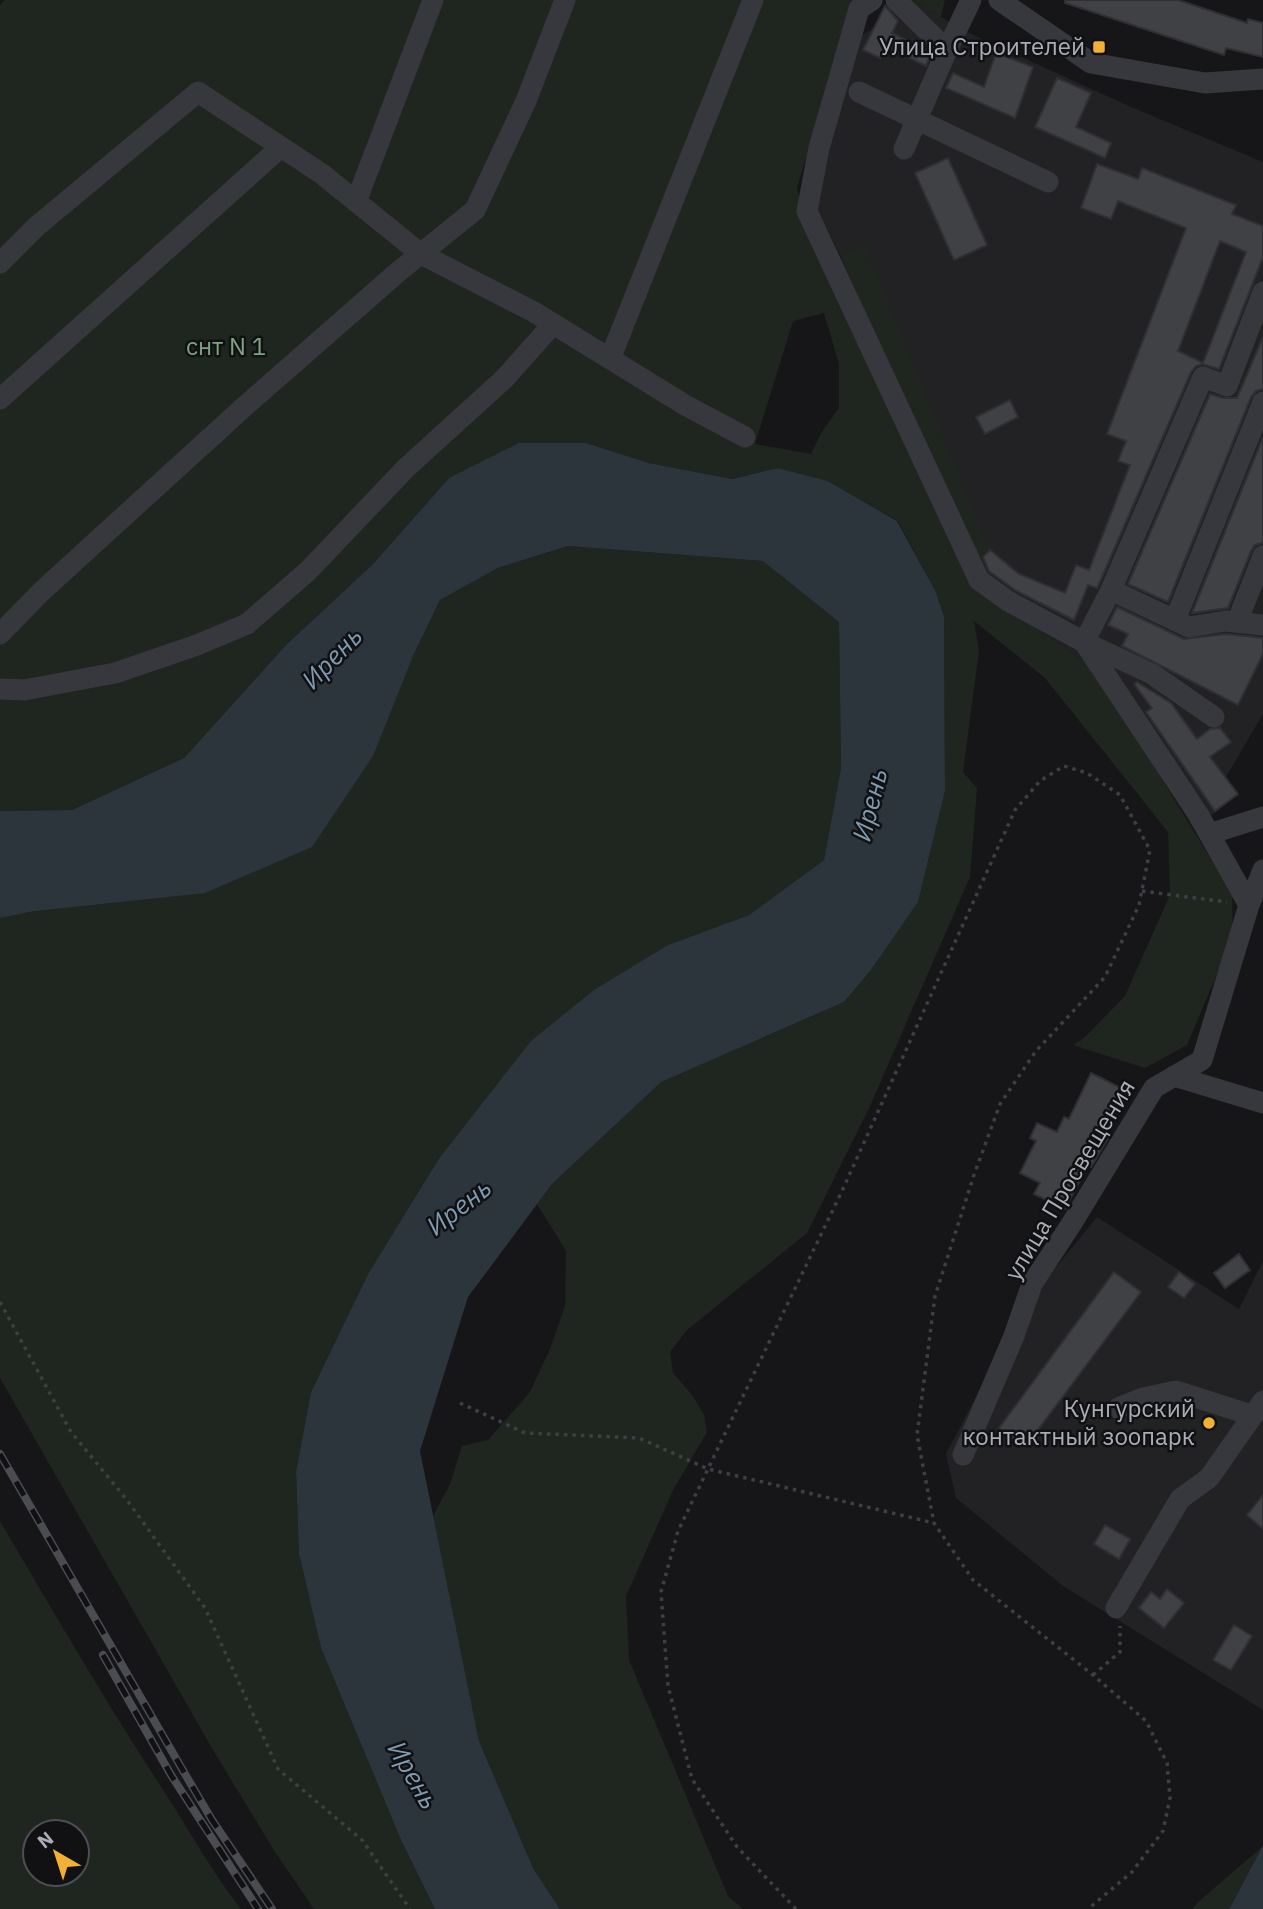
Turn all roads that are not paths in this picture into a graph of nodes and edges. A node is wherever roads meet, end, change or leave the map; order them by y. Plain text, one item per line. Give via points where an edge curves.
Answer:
1 (433, 0) edge
2 (565, 0) edge
3 (753, 0) edge
4 (872, 0) edge
5 (897, 0) edge
6 (971, 0) edge
7 (999, 0) edge
8 (947, 50) junction
9 (1263, 79) edge
10 (859, 92) dead end
11 (918, 118) junction
12 (281, 147) junction
13 (904, 149) dead end
14 (1048, 182) dead end
15 (356, 202) junction
16 (421, 254) junction
17 (0, 262) edge
18 (1263, 292) edge
19 (554, 324) junction
20 (610, 359) junction
21 (0, 399) edge
22 (1263, 402) edge
23 (745, 438) dead end
24 (1263, 556) edge
25 (1111, 590) junction
26 (1175, 620) junction
27 (1237, 622) junction
28 (1263, 625) edge
29 (0, 634) edge
30 (1083, 642) junction
31 (0, 689) edge
32 (1214, 716) dead end
33 (1263, 817) edge
34 (1209, 834) junction
35 (1263, 870) edge
36 (1249, 905) junction
37 (1174, 1076) junction
38 (1263, 1103) edge
39 (1118, 1408) dead end
40 (1257, 1408) edge
41 (963, 1455) dead end
42 (1116, 1608) road end

1 - 15 street
2 - 16 street via 526,102 475,211
3 - 20 street
4 - 30 street via 859,9 819,148 807,211 979,580
5 - 8 street
6 - 8 street
7 - 9 street via 1091,63 1205,83
8 - 11 street
10 - 11 street
11 - 13 street
11 - 14 street
12 - 15 street
12 - 17 street via 198,92
12 - 21 street
15 - 16 street
16 - 19 street
16 - 29 street via 245,406
18 - 25 street via 1227,386 1203,377
19 - 20 street
19 - 31 street via 308,571 247,624 115,673 24,690
20 - 23 street
22 - 26 street
24 - 27 street
25 - 26 street
25 - 30 street
26 - 27 street via 1189,627
27 - 28 street
30 - 32 street via 1152,674
30 - 34 street
33 - 34 street
34 - 36 street
35 - 36 street, улица Просвещения
36 - 37 street, улица Просвещения via 1202,1060
37 - 38 street
37 - 41 street, улица Просвещения via 1154,1088 1032,1284
39 - 40 street via 1177,1391
40 - 42 street via 1209,1478 1180,1499

